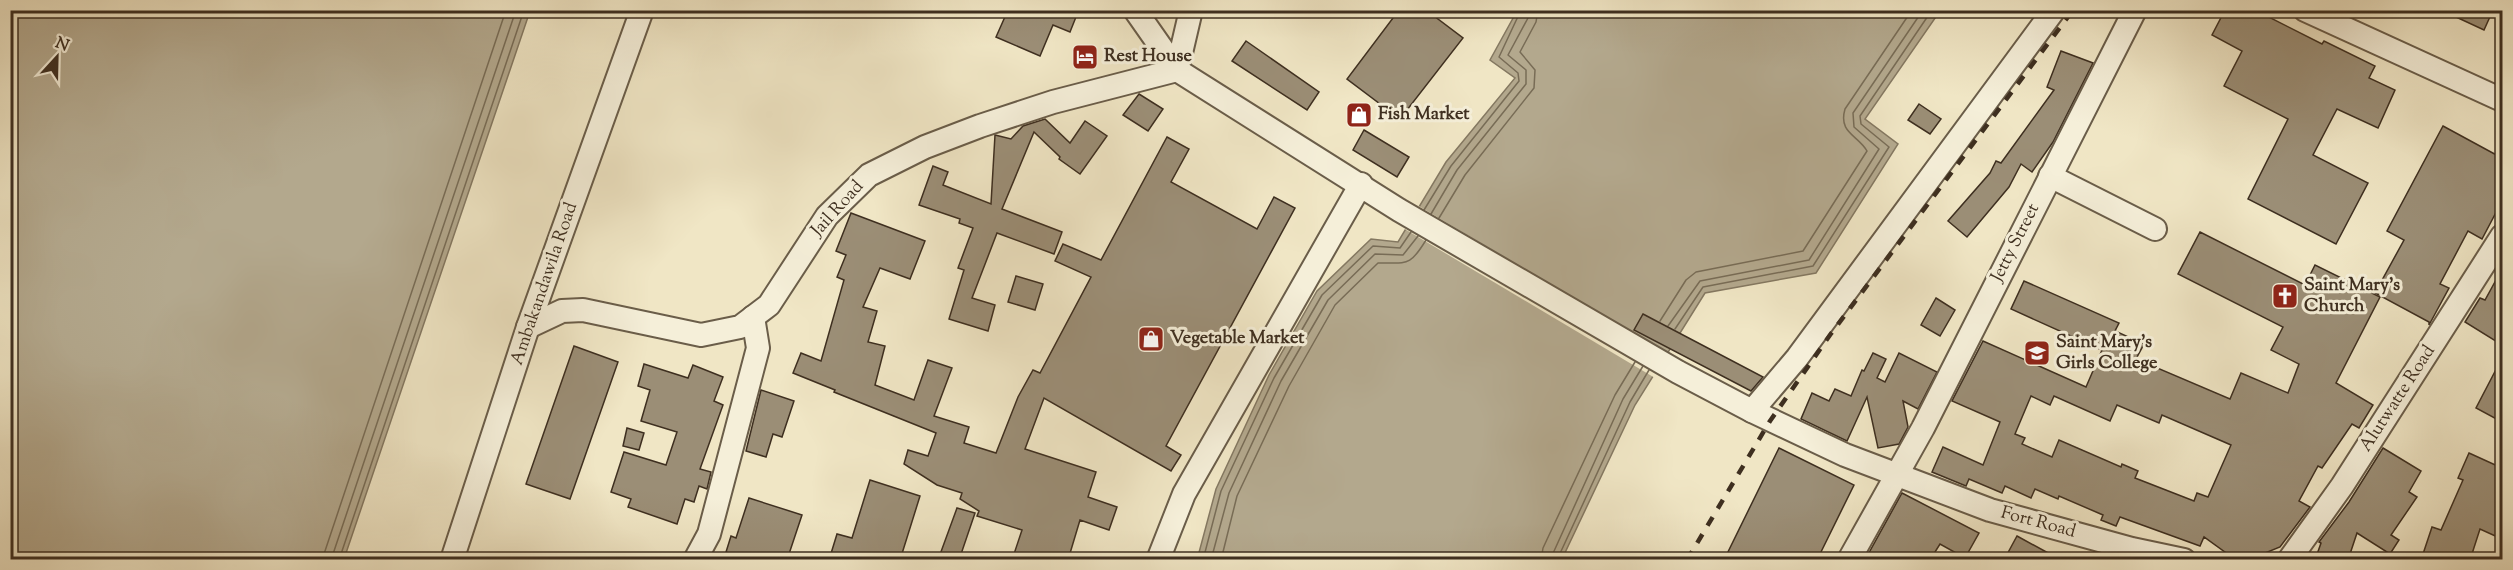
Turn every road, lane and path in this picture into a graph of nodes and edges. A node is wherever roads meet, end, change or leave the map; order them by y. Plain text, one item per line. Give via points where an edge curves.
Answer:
1 (642, 10) edge
2 (1135, 10) edge
3 (1191, 10) edge
4 (2054, 10) edge
5 (2135, 10) edge
6 (2305, 10) edge
7 (1177, 70) junction
8 (2502, 100) edge
9 (2050, 176) junction
10 (1361, 183) junction
11 (2155, 229) dead end
12 (2502, 236) edge
13 (753, 317) junction
14 (528, 327) junction
15 (1752, 411) junction
16 (1894, 475) junction
17 (452, 560) edge
18 (695, 560) edge
19 (1158, 560) edge
20 (1849, 560) edge
21 (2184, 560) edge
22 (2289, 560) edge

1 - 14 street, Ambakandawila Road
2 - 7 street
3 - 7 street
4 - 15 street via 1797,358
5 - 9 street, Jetty Street
6 - 8 street
7 - 10 street, Fort Road
7 - 13 street, Jail Road via 1053,102 981,126 925,147 869,175 827,216 780,290
9 - 11 street
9 - 16 street, Jetty Street via 1923,428
10 - 15 street, Fort Road via 1399,210
10 - 19 street via 1184,494
12 - 22 street, Alutwatte Road via 2342,486
13 - 14 street, Jail Road via 740,327 701,335 583,310 562,311
13 - 18 street via 759,348 709,534
14 - 17 street, Ambakandawila Road
15 - 16 street, Fort Road
16 - 20 street, Jetty Street
16 - 21 street, Fort Road via 1990,510

